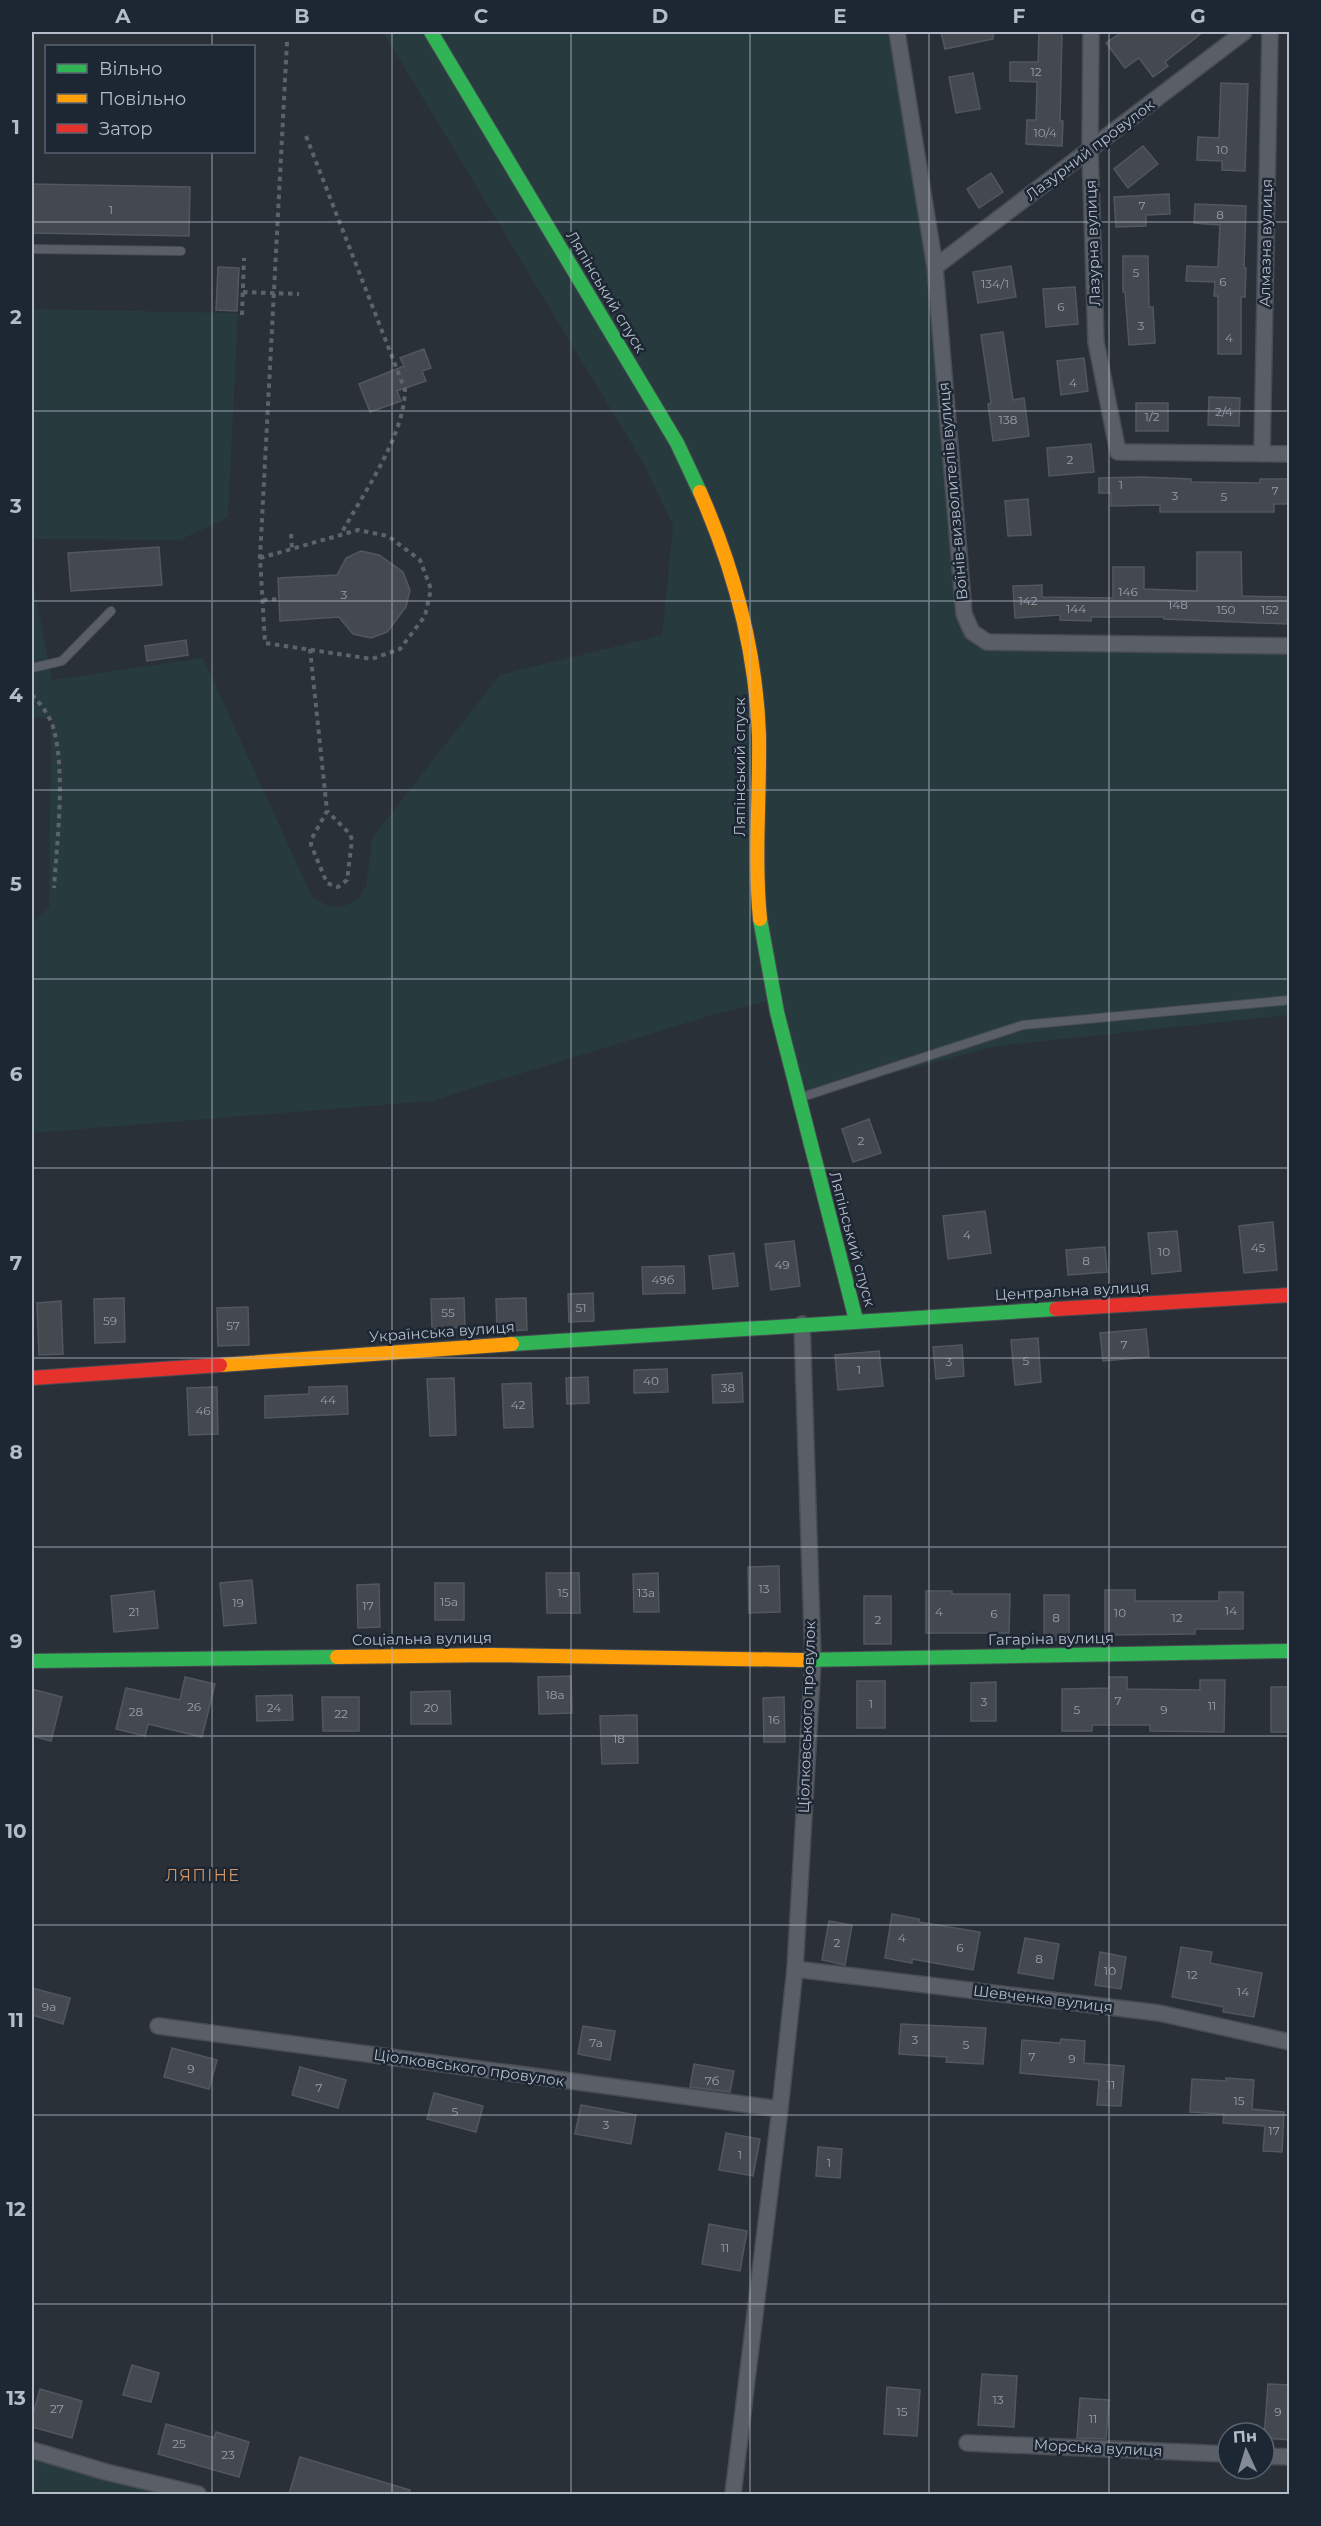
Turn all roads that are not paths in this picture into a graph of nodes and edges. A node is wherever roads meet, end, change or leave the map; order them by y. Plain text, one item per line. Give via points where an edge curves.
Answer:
1 (431, 32) edge
2 (897, 32) edge
3 (1091, 32) edge
4 (1244, 32) edge
5 (1270, 32) edge
6 (1090, 150) junction
7 (32, 249) edge
8 (181, 251) dead end
9 (934, 267) junction
10 (1262, 454) junction
11 (1290, 454) edge
12 (111, 611) dead end
13 (1290, 646) edge
14 (32, 668) edge
15 (1290, 1000) edge
16 (797, 1098) junction
17 (1290, 1295) edge
18 (856, 1320) junction
19 (802, 1324) junction
20 (32, 1378) edge
21 (1290, 1651) edge
22 (813, 1660) junction
23 (32, 1661) edge
24 (795, 1970) junction
25 (158, 2026) dead end
26 (1290, 2042) edge
27 (780, 2109) junction
28 (967, 2443) dead end
29 (32, 2450) edge
30 (1216, 2453) edge
31 (198, 2494) edge
32 (733, 2494) edge

1 - 16 street, Ляпінський спуск via 677,443 732,570 755,683 757,860 764,950
2 - 9 street, Воїнів-визволителів вулиця
3 - 6 street, Лазурна вулиця
4 - 6 street, Лазурний провулок
5 - 10 street, Алмазна вулиця
6 - 9 street, Лазурний провулок
6 - 10 street, Лазурна вулиця via 1096,342 1118,452
7 - 8 lane
9 - 13 street, Воїнів-визволителів вулиця via 964,614 972,632 987,642
10 - 11 street
12 - 14 lane via 62,661
15 - 16 lane via 1023,1025
16 - 18 street, Ляпінський спуск
17 - 18 street, Центральна вулиця
18 - 19 street, Українська вулиця
19 - 20 street, Українська вулиця
19 - 22 street, Ціолковського провулок
21 - 22 street, Гагаріна вулиця
22 - 23 street, Соціальна вулиця via 493,1655
22 - 24 street, Ціолковського провулок
24 - 26 street, Шевченка вулиця via 1159,2013
24 - 27 street, Ціолковського провулок
25 - 27 street, Ціолковського провулок
27 - 32 street, Ціолковського провулок
28 - 30 street, Морська вулиця
29 - 31 street

